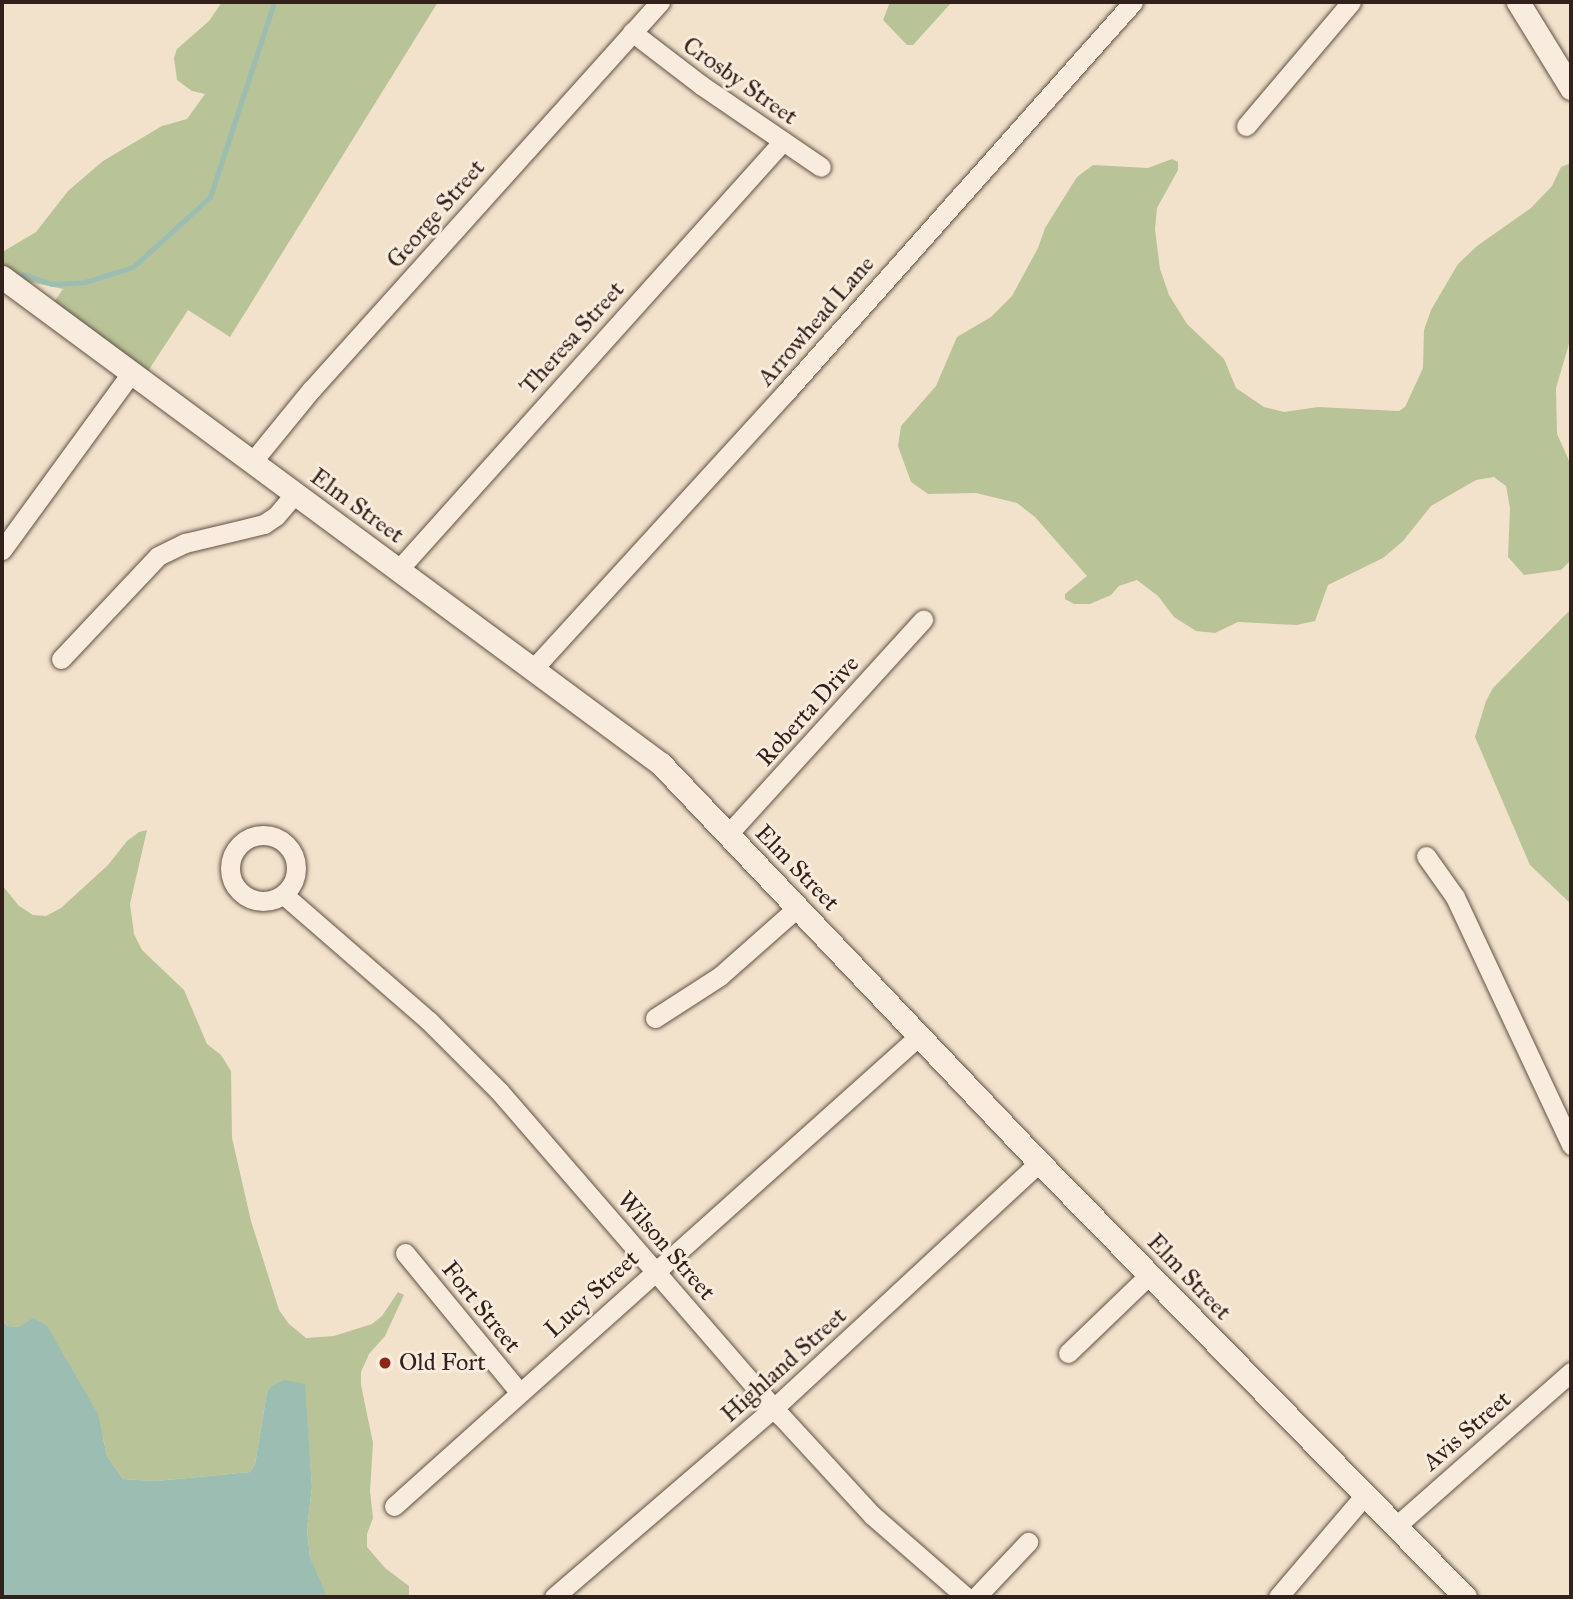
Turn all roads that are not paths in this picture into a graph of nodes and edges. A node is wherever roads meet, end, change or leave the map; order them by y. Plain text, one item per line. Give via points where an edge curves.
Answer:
1 (660, 2) edge
2 (1133, 2) edge
3 (1351, 2) edge
4 (1518, 2) edge
5 (632, 32) junction
6 (1571, 88) edge
7 (1246, 127) dead end
8 (783, 141) junction
9 (821, 167) dead end
10 (2, 277) edge
11 (131, 373) junction
12 (253, 461) junction
13 (295, 493) junction
14 (2, 550) edge
15 (399, 569) junction
16 (923, 620) dead end
17 (61, 659) dead end
18 (533, 669) junction
19 (728, 834) junction
20 (1426, 856) dead end
21 (284, 895) dead end
22 (798, 906) junction
23 (654, 1018) dead end
24 (919, 1036) junction
25 (1571, 1146) edge
26 (1040, 1163) junction
27 (405, 1253) dead end
28 (654, 1271) junction
29 (1150, 1274) junction
30 (1068, 1353) dead end
31 (1571, 1371) edge
32 (519, 1392) junction
33 (774, 1408) junction
34 (1364, 1496) junction
35 (394, 1506) dead end
36 (1395, 1527) junction
37 (1028, 1542) dead end
38 (554, 1597) edge
39 (966, 1597) edge
40 (976, 1597) edge
41 (1279, 1597) edge
42 (1465, 1597) edge

1 - 5 street, George Street
2 - 18 street, Arrowhead Lane via 786,393
3 - 7 street
4 - 6 street
5 - 8 street, Crosby Street
5 - 12 street, George Street via 311,390
8 - 9 street, Crosby Street
8 - 15 street, Theresa Street
10 - 11 street, Elm Street
11 - 12 street, Elm Street
11 - 14 street
12 - 13 street, Elm Street
13 - 15 street, Elm Street
13 - 17 street via 264,524 185,543 158,556
15 - 18 street, Elm Street
16 - 19 street, Roberta Drive
18 - 19 street, Elm Street via 661,764
19 - 22 street, Elm Street
20 - 25 street via 1455,897
21 - 28 street, Wilson Street via 429,1021 499,1091
22 - 23 street via 720,976
22 - 24 street, Elm Street
24 - 26 street, Elm Street
24 - 28 street, Lucy Street
26 - 29 street, Elm Street
26 - 33 street, Highland Street
27 - 32 street, Fort Street
28 - 32 street, Lucy Street
28 - 33 street, Wilson Street
29 - 30 street
29 - 34 street, Elm Street
31 - 36 street, Avis Street
32 - 35 street, Lucy Street
33 - 38 street, Highland Street
33 - 39 street, Wilson Street via 872,1515
34 - 36 street, Elm Street
34 - 41 street
36 - 42 street, Elm Street
37 - 40 street

